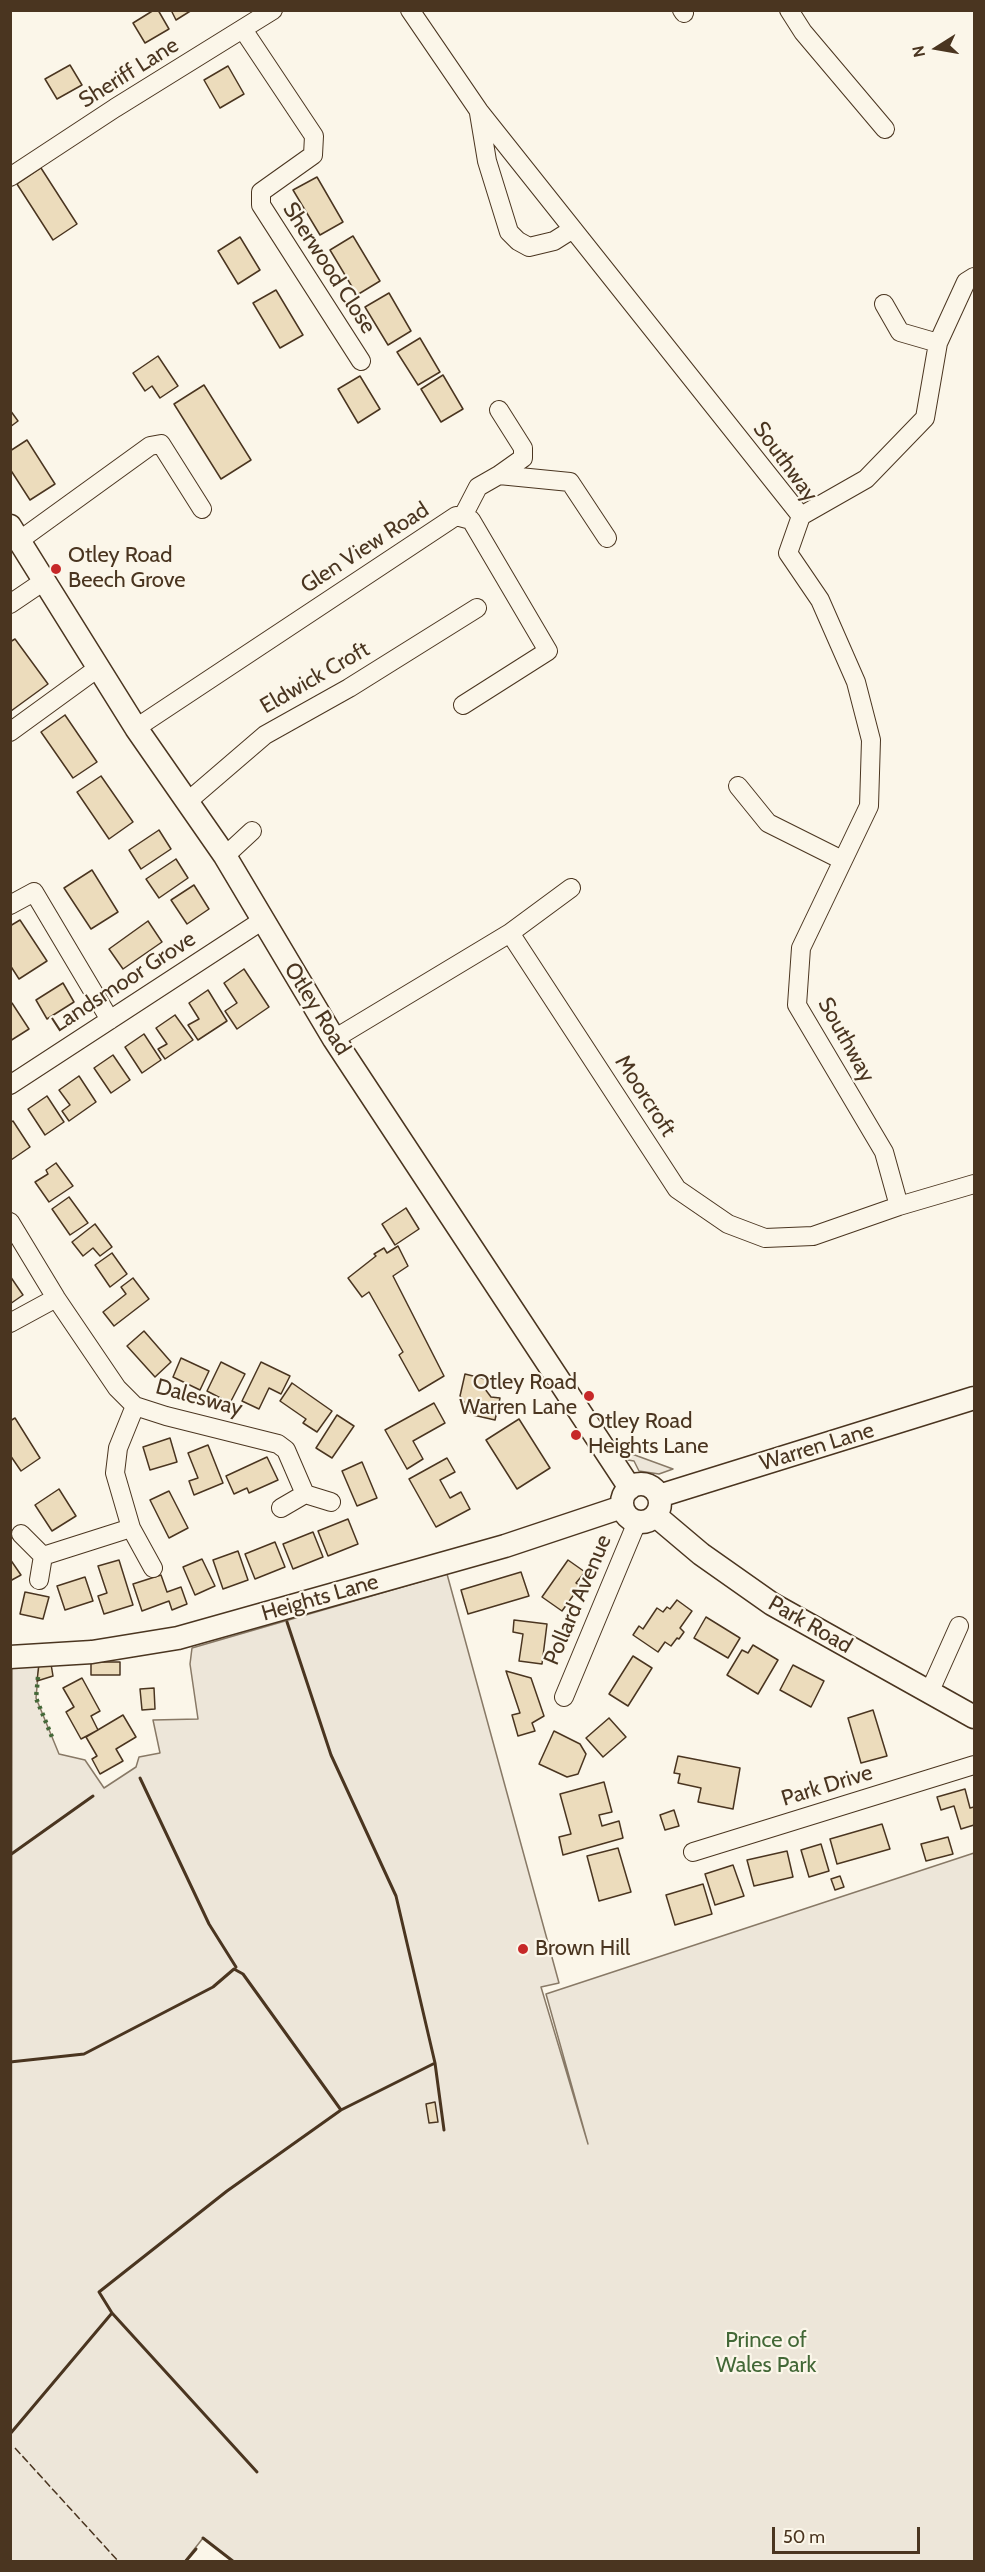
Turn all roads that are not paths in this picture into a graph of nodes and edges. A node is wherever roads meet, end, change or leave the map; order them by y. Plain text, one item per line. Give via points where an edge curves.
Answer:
1 (273, 10) edge
2 (410, 10) edge
3 (789, 10) edge
4 (244, 31) junction
5 (479, 111) junction
6 (885, 129) dead end
7 (10, 177) edge
8 (573, 229) junction
9 (975, 277) edge
10 (884, 304) dead end
11 (938, 343) junction
12 (361, 361) dead end
13 (499, 410) dead end
14 (499, 475) junction
15 (202, 509) dead end
16 (463, 516) junction
17 (801, 516) junction
18 (15, 533) edge
19 (607, 538) dead end
20 (44, 581) junction
21 (10, 604) edge
22 (477, 608) dead end
23 (98, 668) junction
24 (462, 705) dead end
25 (136, 728) junction
26 (10, 732) edge
27 (738, 786) dead end
28 (187, 802) junction
29 (252, 831) dead end
30 (225, 856) junction
31 (842, 860) junction
32 (571, 888) dead end
33 (10, 905) edge
34 (263, 920) junction
35 (510, 933) junction
36 (110, 1020) junction
37 (334, 1039) junction
38 (10, 1085) edge
39 (975, 1184) edge
40 (899, 1206) junction
41 (10, 1222) edge
42 (56, 1298) junction
43 (10, 1323) edge
44 (975, 1398) edge
45 (135, 1406) junction
46 (304, 1494) junction
47 (331, 1502) dead end
48 (641, 1506) junction
49 (281, 1508) dead end
50 (131, 1528) junction
51 (21, 1534) dead end
52 (43, 1556) junction
53 (153, 1568) dead end
54 (39, 1580) dead end
55 (959, 1626) dead end
56 (10, 1657) edge
57 (929, 1693) junction
58 (564, 1697) dead end
59 (975, 1718) edge
60 (975, 1765) edge
61 (693, 1852) dead end

1 - 4 street, Sheriff Lane
2 - 5 street, Southway
3 - 6 street
4 - 7 street, Sheriff Lane
4 - 12 street, Sherwood Close via 314,136 313,155 261,192 261,206
5 - 8 street, Southway
5 - 8 street, Southway via 487,161 509,232 529,247 554,241
8 - 17 street, Southway
9 - 11 street via 966,282
10 - 11 street via 900,332
11 - 17 street via 926,418 866,479
13 - 14 street via 523,448 523,458
14 - 16 street via 478,487
14 - 19 street via 570,482
15 - 18 street via 161,444 150,446
16 - 24 street, Glen View Road via 471,520 548,651
16 - 25 street, Glen View Road via 456,516
17 - 31 street, Southway via 788,552 820,600 856,682 871,740 869,806
18 - 20 street, Otley Road
20 - 21 street
20 - 23 street, Otley Road
22 - 28 street, Eldwick Croft via 265,735
23 - 25 street, Otley Road
23 - 26 street
25 - 28 street, Otley Road
27 - 31 street via 768,823
28 - 30 street, Otley Road
29 - 30 street
30 - 34 street, Otley Road
31 - 40 street, Southway via 801,948 797,1005 884,1152
32 - 35 street
33 - 36 street via 34,892
34 - 36 street, Landsmoor Grove
34 - 37 street, Otley Road
35 - 37 street
35 - 40 street, Moorcroft via 677,1189 728,1224 765,1238 813,1236
36 - 38 street, Landsmoor Grove
37 - 48 street, Otley Road
39 - 40 street, Moorcroft
41 - 42 street, Dalesway
42 - 43 street
42 - 45 street, Dalesway via 117,1388
44 - 48 street, Warren Lane
45 - 46 street, Dalesway via 278,1444 286,1450
45 - 50 street via 118,1448 115,1473
46 - 47 street
46 - 49 street
48 - 56 street, Heights Lane via 178,1638 92,1652
48 - 57 street, Park Road via 772,1604
48 - 58 street, Pollard Avenue
50 - 52 street
50 - 53 street
51 - 52 street
52 - 54 street
55 - 57 street
57 - 59 street, Park Road
60 - 61 street, Park Drive

